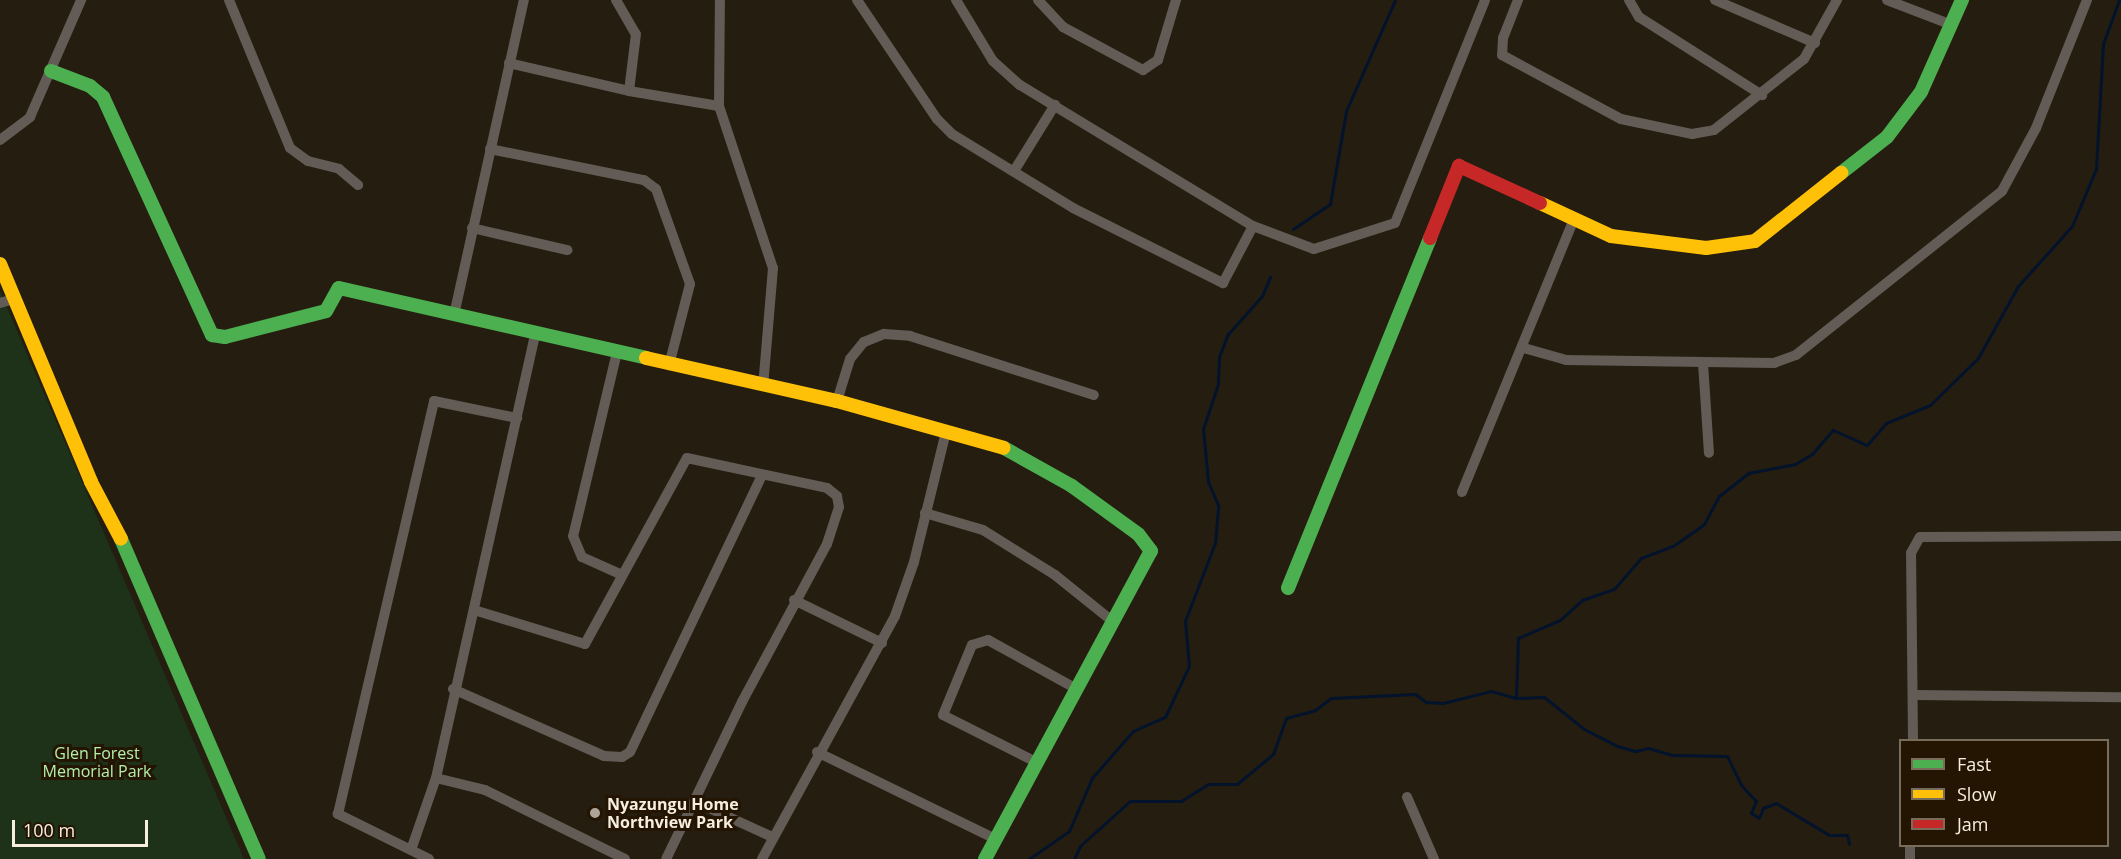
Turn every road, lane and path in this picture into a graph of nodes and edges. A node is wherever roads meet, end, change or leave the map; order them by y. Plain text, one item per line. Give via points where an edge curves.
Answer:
1 (81, 0) edge
2 (229, 0) edge
3 (524, 0) edge
4 (616, 0) edge
5 (720, 0) edge
6 (857, 0) edge
7 (956, 0) edge
8 (1038, 0) edge
9 (1176, 0) edge
10 (1485, 0) edge
11 (1518, 0) edge
12 (1629, 0) edge
13 (1715, 0) edge
14 (1837, 0) edge
15 (1887, 0) edge
16 (1962, 0) edge
17 (2087, 0) edge
18 (1952, 25) junction
19 (1815, 43) junction
20 (510, 63) junction
21 (51, 71) junction
22 (629, 91) junction
23 (1762, 95) junction
24 (1055, 105) junction
25 (719, 106) junction
26 (0, 140) edge
27 (490, 149) junction
28 (1014, 171) junction
29 (358, 185) dead end
30 (1573, 222) junction
31 (1253, 226) junction
32 (472, 228) junction
33 (567, 250) dead end
34 (0, 264) edge
35 (14, 299) junction
36 (0, 303) edge
37 (454, 315) junction
38 (535, 334) junction
39 (1524, 348) junction
40 (617, 352) junction
41 (1703, 363) junction
42 (669, 365) junction
43 (763, 386) junction
44 (1094, 395) dead end
45 (837, 401) junction
46 (517, 418) junction
47 (946, 432) junction
48 (1709, 453) dead end
49 (762, 475) junction
50 (1462, 492) dead end
51 (925, 513) junction
52 (2121, 536) edge
53 (620, 574) junction
54 (1288, 588) dead end
55 (794, 600) junction
56 (474, 610) junction
57 (1112, 621) junction
58 (882, 643) junction
59 (1076, 688) junction
60 (453, 689) junction
61 (1914, 695) junction
62 (2121, 697) edge
63 (1912, 739) edge
64 (817, 752) junction
65 (1036, 762) junction
66 (436, 778) junction
67 (1407, 797) dead end
68 (696, 802) junction
69 (772, 837) junction
70 (995, 839) junction
71 (411, 850) junction
72 (259, 859) edge
73 (429, 859) edge
74 (625, 859) edge
75 (666, 859) edge
76 (762, 859) edge
77 (985, 859) edge
78 (1434, 859) edge

1 - 21 street
2 - 29 street via 290,148 308,161 339,169
3 - 20 street
4 - 22 street via 636,33
5 - 25 street
6 - 28 street via 937,119 968,146
7 - 24 street via 993,61 1020,85
8 - 9 street via 1063,27 1143,70 1158,60
10 - 31 street via 1395,224 1314,249
11 - 23 street via 1503,38 1502,55 1621,119 1692,134 1714,130
12 - 23 street via 1639,17
13 - 19 street
14 - 19 street
15 - 18 street
16 - 18 street
17 - 41 street via 2036,128 2002,191 1796,355 1774,363
18 - 30 street via 1921,92 1887,137 1755,241 1706,248 1646,243
19 - 23 street via 1804,59
20 - 22 street
20 - 27 street
21 - 26 street via 25,124
21 - 37 street via 90,86 103,97 212,335 225,337 259,330 326,311 339,288
22 - 25 street
24 - 28 street
24 - 31 street
25 - 43 street via 773,268
27 - 32 street
27 - 42 street via 644,180 656,189 690,284
28 - 31 street via 1073,208 1223,283
30 - 39 street
30 - 54 street via 1459,166
32 - 33 street
32 - 37 street
34 - 35 street
35 - 36 street
35 - 72 street
37 - 38 street
38 - 40 street
38 - 46 street
39 - 41 street via 1566,360
39 - 50 street
40 - 42 street
40 - 53 street via 573,536 582,556
41 - 48 street
42 - 43 street
43 - 45 street
44 - 45 street via 910,336 884,334 864,342 850,359
45 - 47 street
46 - 56 street
46 - 71 street via 441,400 431,408 338,814
47 - 51 street
47 - 57 street via 1029,458 1138,534 1151,551
49 - 53 street via 684,459
49 - 55 street via 827,488 838,499 827,544
49 - 60 street via 630,752 622,757 604,756
51 - 57 street via 983,530 1054,575
51 - 58 street via 908,584
52 - 61 street via 1920,537 1911,553
53 - 56 street via 585,644
55 - 58 street
55 - 68 street
56 - 60 street
57 - 59 street
58 - 64 street
59 - 65 street
59 - 65 street via 988,640 972,645 943,715
60 - 66 street
61 - 62 street
61 - 63 street
64 - 69 street
64 - 70 street
65 - 70 street
66 - 71 street
66 - 74 street via 485,790
67 - 78 street
68 - 69 street
68 - 75 street
69 - 76 street
70 - 77 street
71 - 73 street

